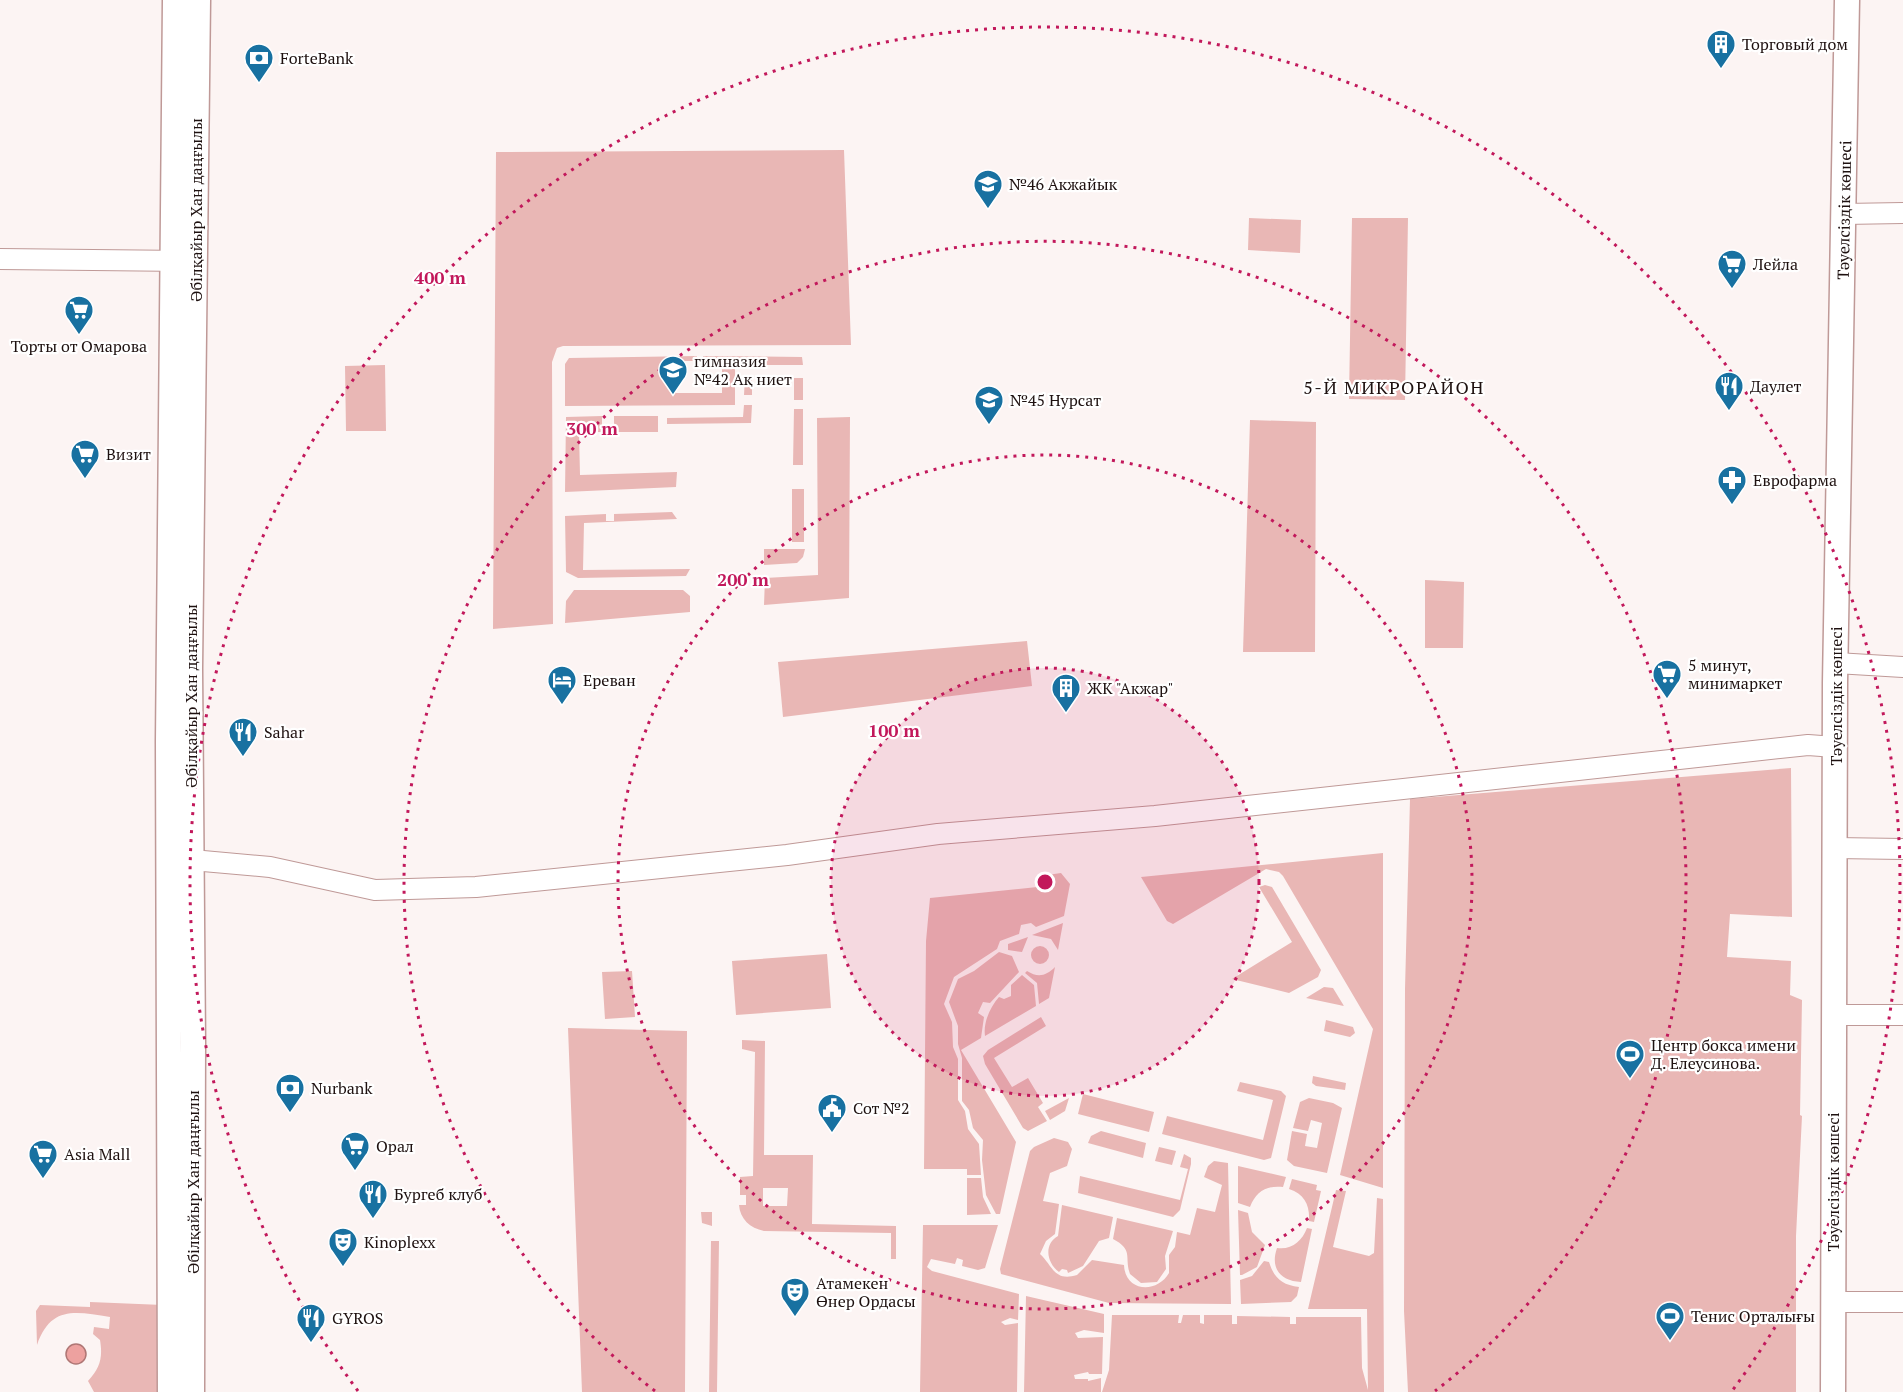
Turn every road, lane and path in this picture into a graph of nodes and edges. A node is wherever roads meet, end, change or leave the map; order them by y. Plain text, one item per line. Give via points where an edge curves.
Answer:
1 (175, 0) edge
2 (198, 0) edge
3 (1847, 0) edge
4 (1903, 213) edge
5 (1844, 214) junction
6 (0, 259) edge
7 (184, 261) junction
8 (1836, 663) junction
9 (1903, 668) edge
10 (1835, 747) junction
11 (1835, 848) junction
12 (1903, 849) edge
13 (180, 863) junction
14 (1834, 1015) junction
15 (1903, 1015) edge
16 (1833, 1302) junction
17 (1903, 1302) edge
18 (170, 1392) edge
19 (192, 1392) edge
20 (1833, 1392) edge

1 - 7 main road, Әбілқайыр Хан даңғылы
2 - 7 main road, Әбілқайыр Хан даңғылы
3 - 5 main road, Тәуелсіздік көшесі
4 - 5 street
5 - 8 main road, Тәуелсіздік көшесі
6 - 7 street
7 - 13 main road, Әбілқайыр Хан даңғылы via 190,669
8 - 9 street
8 - 10 main road, Тәуелсіздік көшесі
10 - 11 main road, Тәуелсіздік көшесі
10 - 13 street via 1808,745 1155,816 938,834 787,855 476,887 375,890 270,867
11 - 12 street
11 - 14 main road, Тәуелсіздік көшесі
13 - 18 main road, Әбілқайыр Хан даңғылы
13 - 19 main road, Әбілқайыр Хан даңғылы
14 - 15 street
14 - 16 main road, Тәуелсіздік көшесі
16 - 17 street
16 - 20 main road, Тәуелсіздік көшесі

